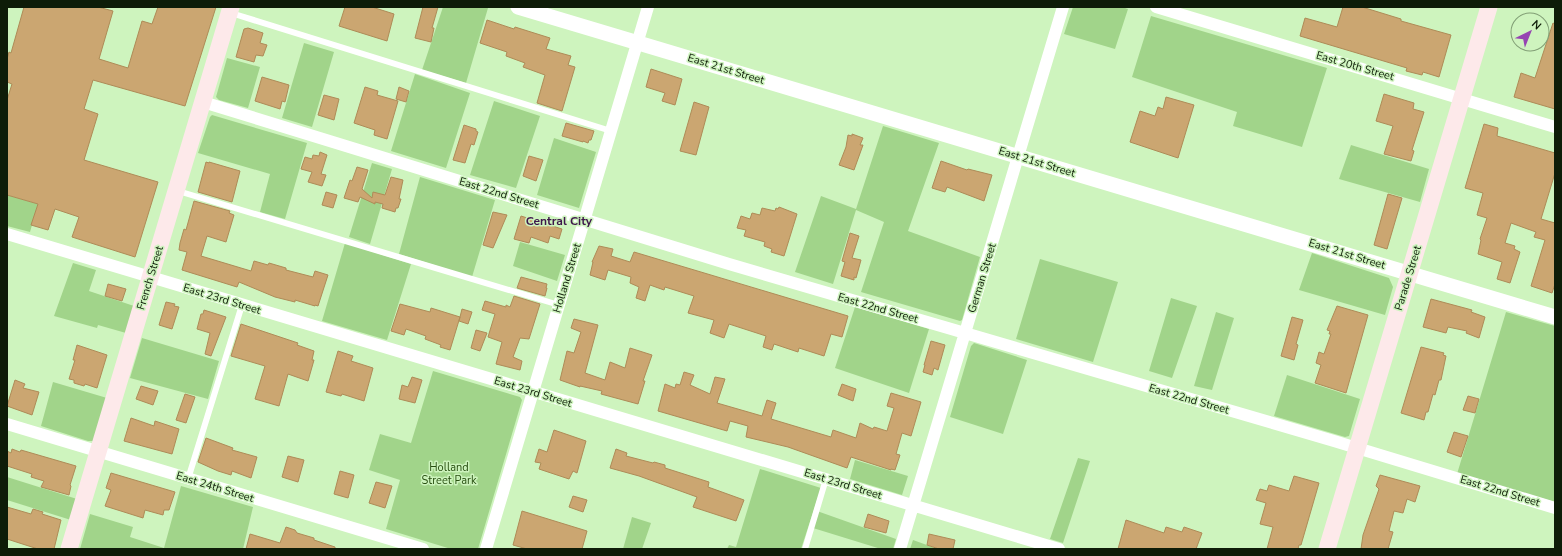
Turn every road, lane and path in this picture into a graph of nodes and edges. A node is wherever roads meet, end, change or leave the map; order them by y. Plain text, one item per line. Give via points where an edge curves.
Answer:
1 (518, 7) edge
2 (648, 7) edge
3 (1063, 7) edge
4 (1156, 7) edge
5 (1489, 7) edge
6 (231, 10) edge
7 (637, 42) junction
8 (1462, 98) junction
9 (203, 102) junction
10 (1555, 127) edge
11 (611, 131) junction
12 (1018, 156) junction
13 (176, 191) junction
14 (584, 220) junction
15 (7, 234) edge
16 (1410, 273) junction
17 (150, 277) junction
18 (242, 305) junction
19 (559, 305) junction
20 (1555, 317) edge
21 (964, 334) junction
22 (533, 392) junction
23 (7, 424) edge
24 (1357, 448) junction
25 (98, 452) junction
26 (188, 479) junction
27 (826, 479) junction
28 (913, 506) junction
29 (1555, 508) edge
30 (69, 549) edge
31 (423, 549) edge
32 (486, 549) edge
33 (805, 549) edge
34 (900, 549) edge
35 (1059, 549) edge
36 (1327, 549) edge

1 - 7 street, East 21st Street
2 - 7 street, Holland Street
3 - 12 street, German Street
4 - 8 street, East 20th Street
5 - 8 main road, Parade Street
6 - 9 main road, French Street
6 - 11 lane
7 - 11 street, Holland Street
7 - 12 street, East 21st Street
8 - 10 street, East 20th Street
8 - 16 main road, Parade Street
9 - 13 main road, French Street
9 - 14 street, East 22nd Street
11 - 14 street, Holland Street
12 - 16 street, East 21st Street
12 - 21 street, German Street
13 - 17 main road, French Street
13 - 19 lane
14 - 19 street, Holland Street
14 - 21 street, East 22nd Street
15 - 17 street, East 23rd Street
16 - 20 street, East 21st Street
16 - 24 main road, Parade Street
17 - 18 street, East 23rd Street
17 - 25 main road, French Street
18 - 22 street, East 23rd Street
18 - 26 lane
19 - 22 street, Holland Street
21 - 24 street, East 22nd Street
21 - 28 street, German Street
22 - 27 street, East 23rd Street
22 - 32 street, Holland Street
23 - 25 street, East 24th Street
24 - 29 street, East 22nd Street
24 - 36 main road, Parade Street
25 - 26 street, East 24th Street
25 - 30 main road, French Street
26 - 31 street, East 24th Street
27 - 28 street, East 23rd Street
27 - 33 lane
28 - 34 street, German Street
28 - 35 street, East 23rd Street

